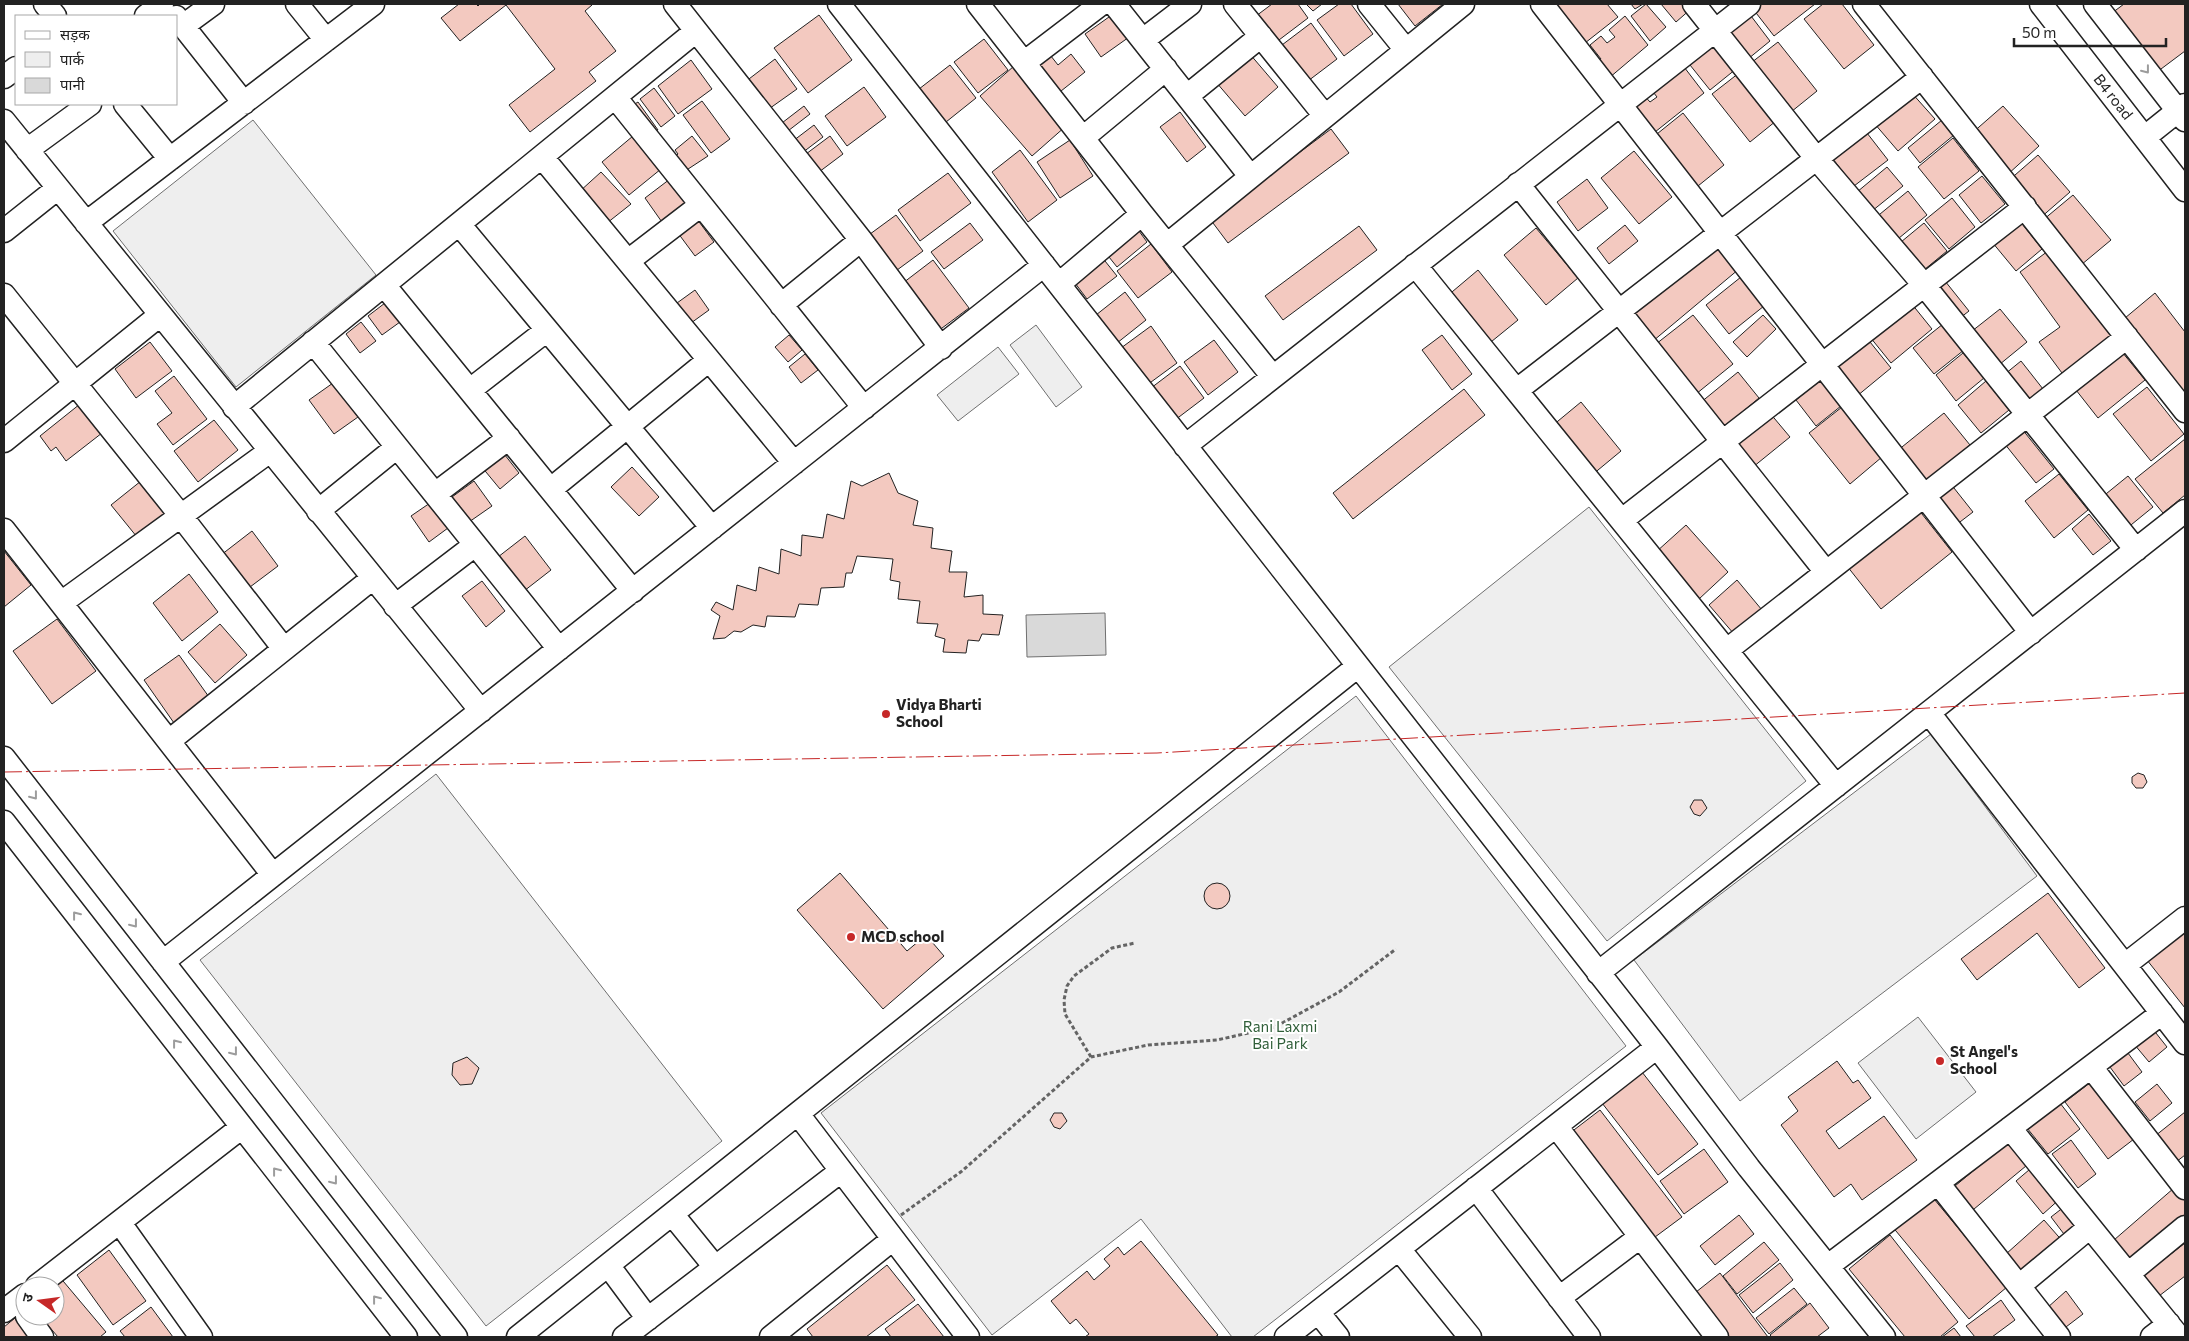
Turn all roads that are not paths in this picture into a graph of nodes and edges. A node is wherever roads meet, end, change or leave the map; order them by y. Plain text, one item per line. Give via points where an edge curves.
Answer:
1 (45, 4) edge
2 (164, 4) edge
3 (213, 4) edge
4 (297, 4) edge
5 (373, 4) edge
6 (675, 4) edge
7 (839, 4) edge
8 (980, 4) edge
9 (1101, 4) edge
10 (1114, 4) edge
11 (1190, 4) edge
12 (1369, 4) edge
13 (1463, 4) edge
14 (1542, 4) edge
15 (1694, 4) edge
16 (1749, 4) edge
17 (1864, 4) edge
18 (2041, 4) edge
19 (2095, 4) edge
20 (1246, 8) edge
21 (54, 15) edge
22 (148, 15) edge
23 (174, 15) edge
24 (178, 20) edge
25 (696, 31) junction
26 (1714, 31) junction
27 (1261, 36) junction
28 (326, 40) junction
29 (1143, 40) junction
30 (1406, 50) junction
31 (1025, 62) junction
32 (15, 69) edge
33 (1166, 69) junction
34 (1922, 76) junction
35 (4, 77) edge
36 (1187, 96) junction
37 (615, 97) junction
38 (244, 103) junction
39 (1620, 104) junction
40 (89, 105) edge
41 (126, 105) edge
42 (2183, 112) edge
43 (1324, 116) junction
44 (4, 121) edge
45 (1084, 137) junction
46 (2145, 137) junction
47 (27, 150) junction
48 (542, 157) junction
49 (1816, 158) junction
50 (170, 160) junction
51 (1250, 176) junction
52 (1518, 184) junction
53 (58, 188) junction
54 (2185, 190) edge
55 (702, 205) junction
56 (2025, 207) junction
57 (1142, 214) junction
58 (86, 223) junction
59 (459, 224) junction
60 (4, 231) edge
61 (1720, 233) junction
62 (861, 240) junction
63 (1168, 244) junction
64 (628, 261) junction
65 (1044, 265) junction
66 (1415, 265) junction
67 (1059, 284) junction
68 (384, 285) junction
69 (1924, 285) junction
70 (4, 295) edge
71 (781, 304) junction
72 (1619, 311) junction
73 (160, 315) junction
74 (547, 330) junction
75 (2127, 337) junction
76 (313, 342) junction
77 (940, 348) junction
78 (709, 360) junction
79 (1822, 364) junction
80 (1273, 377) junction
81 (75, 384) junction
82 (470, 390) junction
83 (1517, 390) junction
84 (234, 407) junction
85 (864, 408) junction
86 (2185, 411) edge
87 (2027, 415) junction
88 (628, 426) junction
89 (509, 438) junction
90 (4, 441) edge
91 (1723, 442) junction
92 (1185, 446) junction
93 (397, 447) junction
94 (270, 451) junction
95 (794, 463) junction
96 (551, 490) junction
97 (435, 494) junction
98 (1924, 496) junction
99 (318, 511) junction
100 (2185, 512) edge
101 (181, 516) junction
102 (1622, 520) junction
103 (712, 528) junction
104 (4, 530) edge
105 (475, 545) junction
106 (2136, 550) junction
107 (1826, 572) junction
108 (373, 578) junction
109 (633, 591) junction
110 (61, 603) junction
111 (395, 606) junction
112 (2030, 633) junction
113 (284, 649) junction
114 (559, 649) junction
115 (1727, 650) junction
116 (1358, 666) junction
117 (481, 712) junction
118 (1929, 713) junction
119 (168, 741) junction
120 (4, 758) edge
121 (1836, 786) junction
122 (4, 822) edge
123 (273, 875) junction
124 (2185, 918) edge
125 (163, 962) junction
126 (2125, 965) junction
127 (1598, 973) junction
128 (2162, 1013) junction
129 (2185, 1043) edge
130 (1657, 1047) junction
131 (2091, 1067) junction
132 (798, 1114) junction
133 (1556, 1126) junction
134 (242, 1127) junction
135 (2010, 1128) junction
136 (2178, 1163) edge
137 (842, 1171) junction
138 (1938, 1183) junction
139 (1476, 1188) junction
140 (2185, 1188) edge
141 (672, 1214) junction
142 (120, 1223) junction
143 (2090, 1227) junction
144 (2185, 1227) edge
145 (1640, 1237) junction
146 (893, 1239) junction
147 (1399, 1249) junction
148 (608, 1265) junction
149 (1828, 1266) junction
150 (715, 1267) junction
151 (2128, 1274) junction
152 (50, 1276) edge
153 (2019, 1286) junction
154 (1560, 1298) junction
155 (1318, 1312) junction
156 (648, 1318) junction
157 (33, 1326) edge
158 (796, 1330) edge
159 (2167, 1333) edge
160 (1712, 1336) edge
161 (42, 1337) edge
162 (201, 1337) edge
163 (406, 1337) edge
164 (456, 1337) edge
165 (518, 1337) edge
166 (624, 1337) edge
167 (771, 1337) edge
168 (968, 1337) edge
169 (1286, 1337) edge
170 (1338, 1337) edge
171 (1470, 1337) edge
172 (1589, 1337) edge
173 (1884, 1337) edge
174 (2059, 1337) edge

1 - 21 street
2 - 22 street
2 - 23 street
3 - 24 street
4 - 28 street
5 - 28 street
6 - 25 street
7 - 65 street
8 - 31 street
9 - 31 street
10 - 29 street
11 - 29 street
12 - 30 street
13 - 30 street
14 - 39 street
15 - 26 street
16 - 26 street
17 - 34 street
18 - 46 street, B4 road
19 -> 42 street
20 - 27 street
24 - 38 street
25 - 37 street
25 - 62 street
26 - 39 street
26 - 49 street
27 - 36 street
27 - 43 street
28 - 38 street
29 - 33 street
30 - 43 street
31 - 45 street
32 - 35 street
33 - 36 street
33 - 45 street
34 - 49 street
34 - 56 street
36 - 51 street
37 - 48 street
37 - 55 street
38 - 50 street
39 - 52 street
39 - 61 street
40 - 47 street
41 - 50 street
42 - 46 street
43 - 51 street
44 - 47 street
45 - 57 street
46 - 54 street, B4 road
47 - 53 street
48 - 59 street
48 - 64 street
49 - 61 street
49 - 69 street
50 - 58 street
51 - 63 street
52 - 66 street
52 - 72 street
53 - 58 street
53 - 60 street
55 - 64 street
55 - 71 street
56 - 69 street
56 - 75 street
57 - 63 street
57 - 67 street
58 - 73 street
59 - 68 street
59 - 74 street
61 - 72 street
61 - 79 street
62 - 71 street
62 - 77 street
63 - 80 street
64 - 78 street
65 - 67 street
65 - 77 street
66 - 80 street
66 - 83 street
67 - 92 street
68 - 76 street
68 - 82 street
69 - 79 street
69 - 87 street
70 - 81 street
71 - 85 street
72 - 83 street
72 - 91 street
73 - 81 street
73 - 84 street
74 - 82 street
74 - 88 street
75 - 86 street
75 - 87 street
76 - 84 street
76 - 93 street
77 - 85 street
78 - 88 street
78 - 95 street
79 - 91 street
79 - 98 street
80 - 92 street
81 - 90 street
81 - 101 street
82 - 89 street
83 - 102 street
84 - 94 street
85 - 95 street
87 - 98 street
87 - 106 street
88 - 96 street
88 - 103 street
89 - 96 street
89 - 97 street
91 - 102 street
91 - 107 street
92 - 116 street
93 - 97 street
93 - 99 street
94 - 99 street
94 - 101 street
95 - 103 street
96 - 109 street
97 - 105 street
98 - 107 street
98 - 112 street
99 - 108 street
100 - 106 street
101 - 110 street
101 - 113 street
102 - 115 street
103 - 109 street
104 - 110 street
105 - 111 street
105 - 114 street
106 - 112 street
107 - 115 street
108 - 111 street
108 - 113 street
109 - 114 street
110 - 119 street
111 - 117 street
112 - 118 street
113 - 119 street
114 - 117 street
115 - 121 street
116 - 127 street
116 - 132 street
117 - 123 street
118 - 121 street
118 - 126 street
119 - 123 street
120 -> 125 street
121 - 127 street
134 -> 122 street
123 - 125 street
124 - 126 street
125 -> 164 street
126 - 128 street
127 - 130 street
128 - 129 street
128 - 131 street
130 - 133 street
130 - 149 street
131 - 135 street
131 - 136 street
132 - 137 street
132 - 141 street
133 - 139 street
133 - 145 street
134 - 142 street
163 -> 134 street
135 - 138 street
135 - 143 street
136 - 140 street
137 - 146 street
137 - 150 street
138 - 149 street
138 - 153 street
139 - 147 street
139 - 154 street
141 - 148 street
141 - 150 street
142 - 152 street
142 - 162 street
143 - 151 street
143 - 153 street
144 - 151 street
145 - 154 street
145 - 160 street
146 - 158 street
146 - 168 street
147 - 155 street
147 - 171 street
148 - 156 street
148 - 165 street
149 - 173 street
150 - 156 street
151 - 159 street
153 - 174 street
154 - 172 street
155 - 169 street
155 - 170 street
156 - 166 street
157 - 161 street
158 - 167 street

